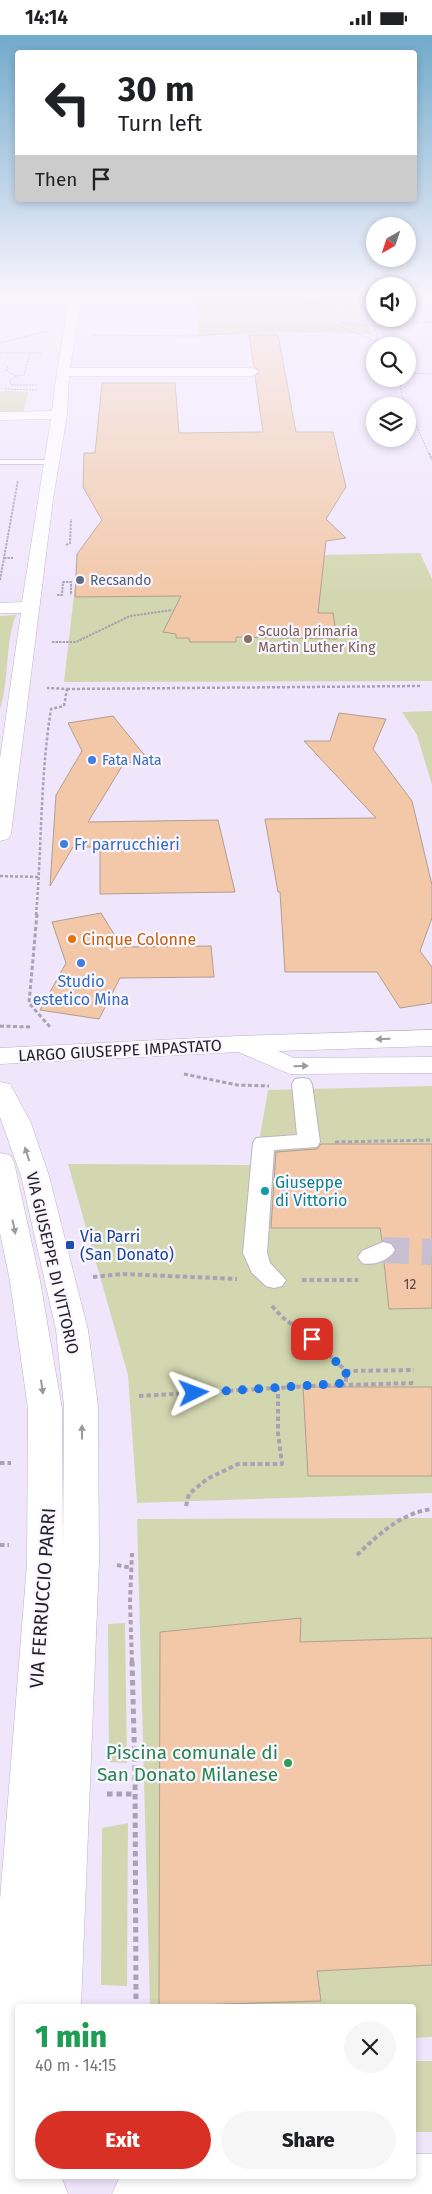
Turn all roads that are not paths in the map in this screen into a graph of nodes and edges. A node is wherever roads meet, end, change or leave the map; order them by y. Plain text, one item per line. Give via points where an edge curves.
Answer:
1 (61, 395) edge
2 (60, 415) junction
3 (0, 416) edge
4 (0, 462) edge
5 (53, 463) junction
6 (30, 607) junction
7 (0, 608) edge
8 (8, 714) edge
9 (0, 833) edge
10 (432, 1037) edge
11 (239, 1043) junction
12 (0, 1056) edge
13 (432, 1065) edge
14 (302, 1084) road end
15 (0, 1090) edge
16 (0, 1163) edge
17 (270, 1280) road end
18 (82, 1481) junction
19 (46, 1499) junction
20 (31, 1750) junction
21 (72, 1751) junction
22 (36, 2004) edge
23 (59, 2004) edge
24 (416, 2178) edge
25 (432, 2178) edge
26 (21, 2179) edge
27 (36, 2179) edge
28 (48, 2179) edge
29 (255, 2179) edge
30 (161, 2184) edge
31 (4, 2194) edge
32 (45, 2194) edge

1 - 2 street
2 - 3 street
2 - 5 street
4 - 5 lane
5 - 6 street
6 - 7 street
6 - 8 street
8 - 9 street
10 -> 11 street, LARGO GIUSEPPE IMPASTATO
11 - 12 street, LARGO GIUSEPPE IMPASTATO
11 -> 13 street, LARGO GIUSEPPE IMPASTATO via 290,1066
14 - 17 street via 309,1142 264,1143 255,1253
18 -> 15 street, VIA GIUSEPPE DI VITTORIO via 81,1406 72,1330 35,1175 17,1123
16 -> 19 street, VIA GIUSEPPE DI VITTORIO via 25,1281 46,1409
18 - 19 street
18 - 21 street, VIA FERRUCCIO PARRI
19 - 20 street, VIA FERRUCCIO PARRI via 45,1563
19 - 21 street, VIA FERRUCCIO PARRI via 61,1506 66,1517 53,1689
20 - 22 street via 42,1771 47,1797
20 - 31 street, VIA FERRUCCIO PARRI
21 - 23 street, VIA FERRUCCIO PARRI
24 - 25 street
26 - 31 street, VIA FERRUCCIO PARRI
27 - 32 street
28 - 32 street
29 - 30 street

